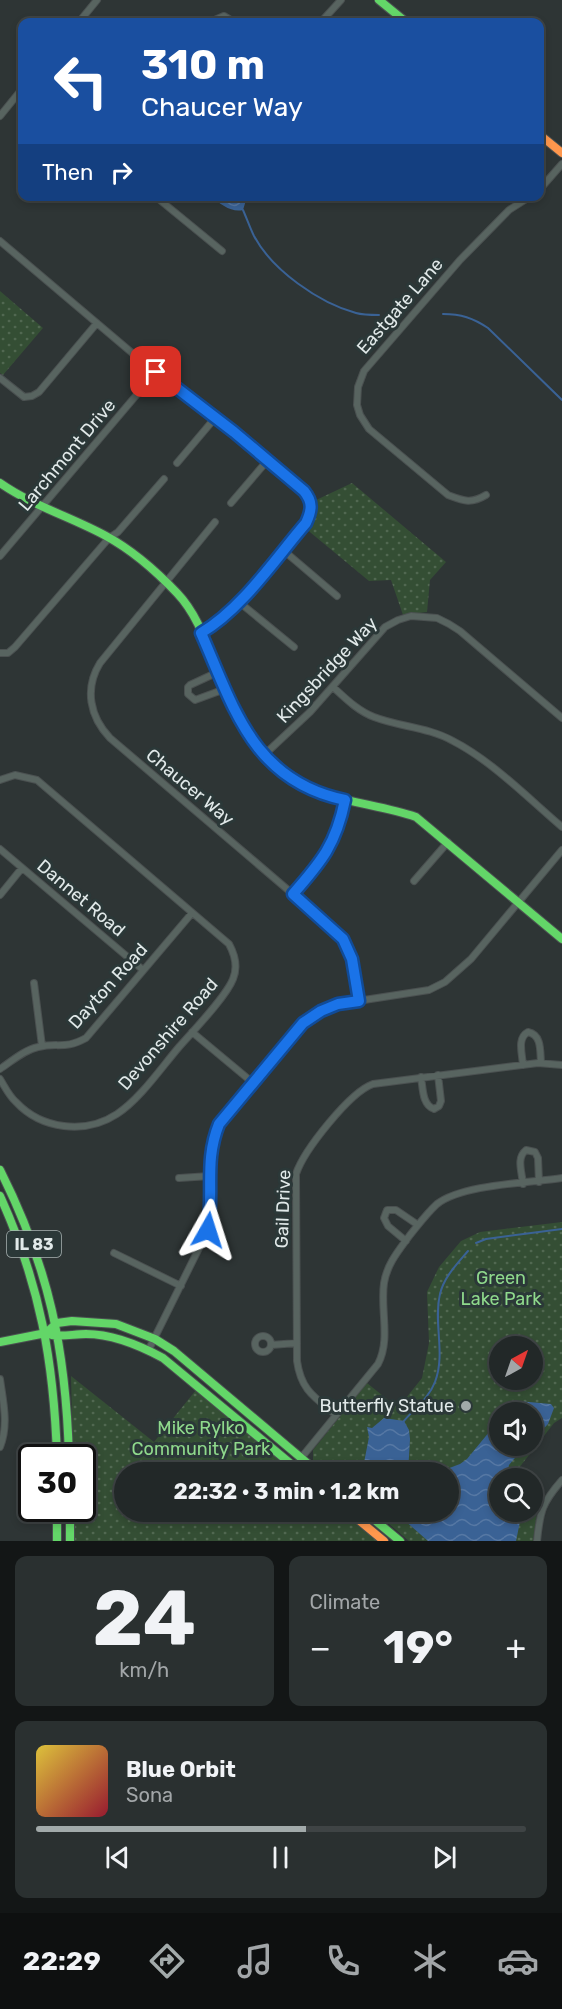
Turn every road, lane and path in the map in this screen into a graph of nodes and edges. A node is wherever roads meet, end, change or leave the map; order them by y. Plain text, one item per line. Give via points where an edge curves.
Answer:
1 (97, 0) edge
2 (341, 0) edge
3 (379, 0) edge
4 (81, 18) edge
5 (325, 18) edge
6 (401, 18) edge
7 (18, 94) edge
8 (0, 116) edge
9 (544, 138) edge
10 (562, 153) edge
11 (562, 164) edge
12 (544, 184) edge
13 (161, 201) edge
14 (523, 201) edge
15 (0, 241) edge
16 (222, 252) dead end
17 (97, 323) junction
18 (156, 372) junction
19 (0, 378) edge
20 (215, 418) junction
21 (267, 460) junction
22 (177, 463) dead end
23 (164, 479) dead end
24 (0, 483) edge
25 (486, 495) dead end
26 (231, 503) dead end
27 (42, 508) junction
28 (215, 522) dead end
29 (109, 538) junction
30 (283, 550) junction
31 (0, 556) edge
32 (165, 582) junction
33 (337, 596) dead end
34 (239, 602) junction
35 (201, 633) junction
36 (294, 647) dead end
37 (0, 653) edge
38 (218, 672) junction
39 (333, 687) junction
40 (225, 689) junction
41 (562, 718) edge
42 (264, 755) junction
43 (0, 780) edge
44 (345, 800) junction
45 (562, 827) edge
46 (448, 842) junction
47 (0, 849) edge
48 (562, 850) edge
49 (22, 868) junction
50 (414, 881) dead end
51 (293, 894) junction
52 (0, 895) edge
53 (518, 902) junction
54 (192, 913) junction
55 (562, 939) edge
56 (143, 970) junction
57 (34, 983) dead end
58 (359, 1001) junction
59 (192, 1032) junction
60 (42, 1046) junction
61 (542, 1063) junction
62 (523, 1065) junction
63 (562, 1065) edge
64 (0, 1069) edge
65 (438, 1075) junction
66 (421, 1077) junction
67 (0, 1079) edge
68 (252, 1082) junction
69 (0, 1170) edge
70 (210, 1176) junction
71 (179, 1178) dead end
72 (562, 1178) edge
73 (539, 1182) junction
74 (523, 1184) junction
75 (0, 1196) edge
76 (418, 1225) junction
77 (406, 1241) junction
78 (114, 1252) dead end
79 (182, 1286) junction
80 (57, 1323) junction
81 (46, 1333) junction
82 (60, 1337) junction
83 (155, 1339) junction
84 (0, 1342) edge
85 (297, 1343) junction
86 (271, 1345) dead end
87 (149, 1349) junction
88 (0, 1379) edge
89 (336, 1415) junction
90 (57, 1444) edge
91 (69, 1444) edge
92 (0, 1447) edge
93 (301, 1458) junction
94 (289, 1462) edge
95 (306, 1462) edge
96 (562, 1480) edge
97 (57, 1522) edge
98 (70, 1522) edge
99 (361, 1522) edge
100 (377, 1522) edge
101 (57, 1541) edge
102 (70, 1541) edge
103 (384, 1541) edge
104 (400, 1541) edge
105 (537, 1541) edge

1 - 4 street
2 - 5 street
3 - 6 main road
7 - 8 street
9 - 10 main road
11 - 12 street
13 - 16 street
14 - 25 street, Eastgate Lane via 509,210 435,286 364,371 357,393 360,416 369,429 448,495 475,501
15 - 17 street
17 - 18 street
17 - 19 street via 39,392 24,397
18 - 20 street
18 - 27 street, Larchmont Drive
20 - 21 street
20 - 22 street
21 - 26 street
21 - 30 street via 304,491 311,504 306,523
23 - 29 street
24 - 27 main road
27 - 29 main road
27 - 31 street, Larchmont Drive
28 - 32 street, Chaucer Way
29 - 32 main road
29 - 37 street via 15,647
30 - 33 street
30 - 34 street
32 - 35 main road via 188,606
32 - 51 street, Chaucer Way via 95,670 90,699 94,715 110,738
34 - 35 street
34 - 36 street
35 - 38 main road
38 - 40 main road
38 - 40 street via 190,685 188,694 195,700
39 - 41 street, Kingsbridge Way via 385,627 398,620 423,616 437,618 460,631
39 - 42 street, Kingsbridge Way
39 - 45 street via 364,713 429,730 474,753
40 - 42 main road via 241,724
42 - 44 main road via 300,783
43 - 54 street, Devonshire Road via 15,775 37,780
44 - 46 main road via 402,812
44 - 51 street via 332,845
46 - 50 street
46 - 53 main road
47 - 49 street, Dannet Road
48 - 53 street
49 - 52 street
49 - 56 street, Dannet Road
51 - 58 street, Chaucer Way via 343,939 352,959
53 - 55 main road
53 - 58 street via 471,959 445,982 429,990
54 - 56 street, Dayton Road
54 - 59 street, Devonshire Road via 229,944 236,973
56 - 60 street, Dayton Road via 86,1038 73,1044
57 - 60 street
58 - 68 street via 338,1004 303,1023
59 - 67 street, Devonshire Road via 117,1114 80,1127 60,1126 29,1113
59 - 68 street
60 - 64 street, Dayton Road
61 - 62 street, Gail Drive
61 - 62 street via 538,1037 528,1032 521,1040
61 - 63 street, Gail Drive
62 - 65 street, Gail Drive
65 - 66 street, Gail Drive
65 - 66 street via 441,1101 434,1109 425,1102
66 - 85 street, Gail Drive via 364,1087 300,1162 296,1174
68 - 70 street via 219,1124 212,1141
69 - 80 main road, IL 83 via 37,1252
70 - 71 street
70 - 79 street via 208,1230
72 - 73 street
73 - 74 street
73 - 74 street via 538,1158 531,1149 522,1153 520,1159
74 - 76 street via 456,1193 439,1203
75 - 81 main road, IL 83 via 26,1257
76 - 77 street
76 - 77 street via 396,1210 387,1210 386,1224
77 - 89 street via 385,1279 383,1355
78 - 79 street
79 - 83 street
80 - 81 main road
80 - 82 main road, IL 83
80 - 83 main road via 116,1324
81 - 82 main road
81 - 84 main road
81 - 90 main road, IL 83
82 - 87 main road via 92,1334
82 - 91 main road, IL 83 via 68,1389
83 - 87 street
83 - 93 main road
85 - 86 street
85 - 89 street, Gail Drive via 302,1383
87 - 94 main road
88 - 92 street via 5,1423
89 - 93 street
93 - 95 main road
96 - 105 street via 542,1508
97 - 101 main road
98 - 102 main road
99 - 103 main road
100 - 104 main road

